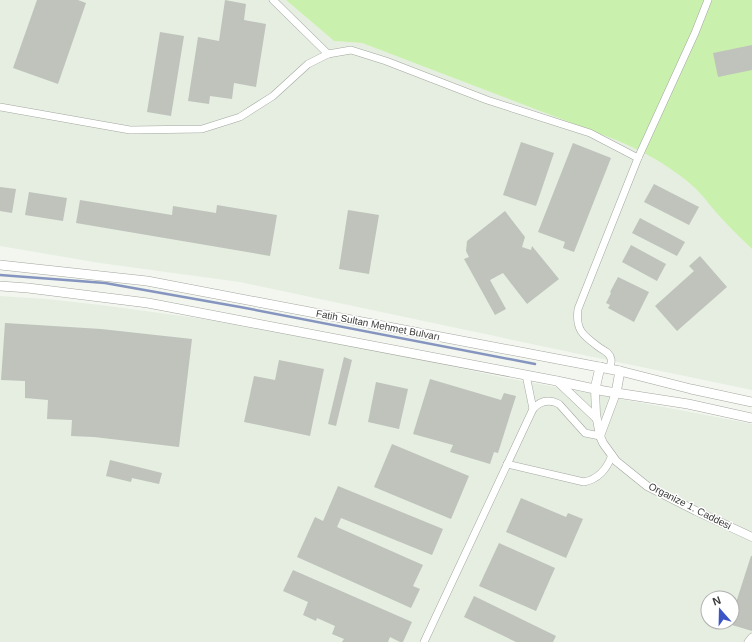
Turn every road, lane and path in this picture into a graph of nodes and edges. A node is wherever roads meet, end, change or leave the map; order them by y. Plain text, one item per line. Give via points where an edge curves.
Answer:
1 (273, 0) edge
2 (708, 0) edge
3 (328, 54) junction
4 (0, 106) edge
5 (638, 158) junction
6 (0, 265) edge
7 (0, 286) edge
8 (605, 368) junction
9 (620, 371) junction
10 (526, 375) junction
11 (558, 381) junction
12 (595, 388) junction
13 (616, 392) junction
14 (752, 402) edge
15 (533, 409) junction
16 (596, 418) junction
17 (752, 418) edge
18 (600, 436) junction
19 (612, 455) junction
20 (507, 464) junction
21 (752, 537) edge
22 (752, 637) edge
23 (424, 642) edge
24 (748, 642) edge

1 - 3 street
2 - 5 street
3 - 4 street via 308,64 273,96 240,117 202,130 130,130
3 - 5 street via 351,50 386,61 487,100 590,133
5 - 8 street via 576,317 581,333 606,351 612,360
6 - 8 main road, Fatih Sultan Mehmet Bulvarı via 147,281
7 - 10 main road via 148,303
8 - 9 main road, Fatih Sultan Mehmet Bulvarı
8 - 12 main road
9 - 13 main road
9 - 14 main road, Fatih Sultan Mehmet Bulvarı
10 - 11 main road
10 - 15 street
11 - 12 main road
11 - 16 street
12 - 13 main road
12 - 16 street, Organize 1. Caddesi
13 - 17 main road
13 - 18 street
15 - 18 street via 539,403 555,402 585,433
15 - 20 street
16 - 18 street, Organize 1. Caddesi
18 - 19 street, Organize 1. Caddesi
19 - 20 street via 601,474 584,482
19 - 21 street, Organize 1. Caddesi via 648,486
20 - 23 street
22 - 24 street

